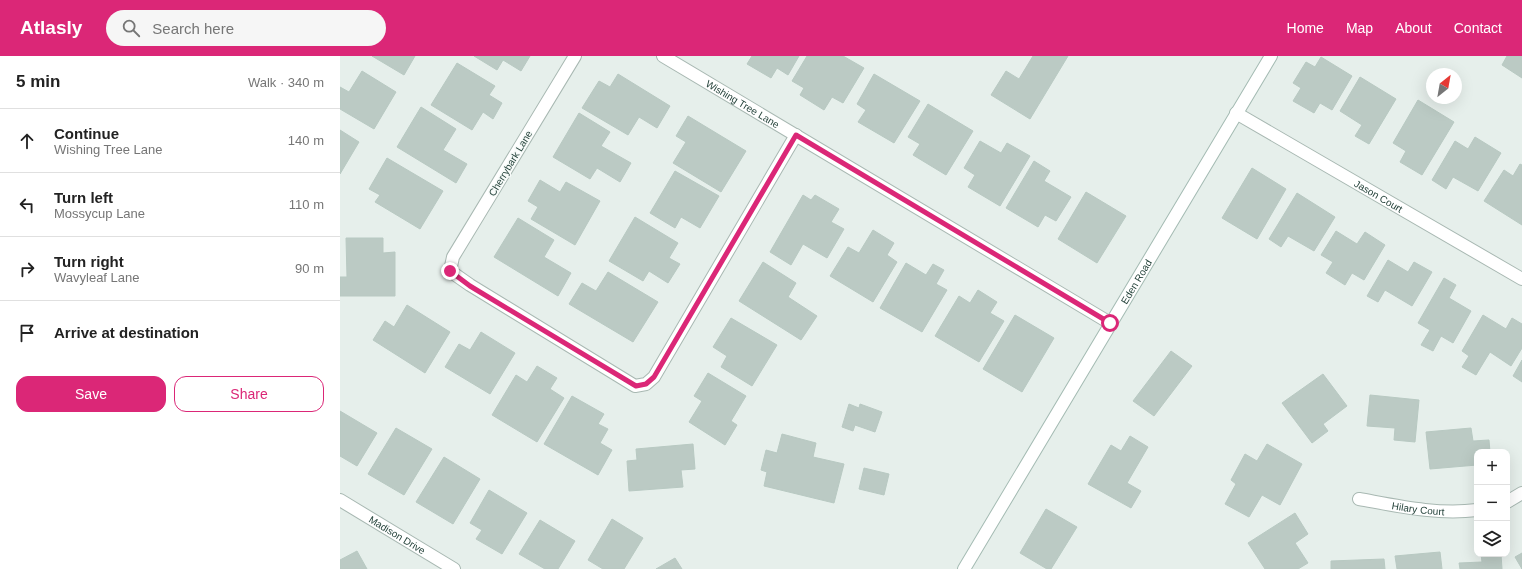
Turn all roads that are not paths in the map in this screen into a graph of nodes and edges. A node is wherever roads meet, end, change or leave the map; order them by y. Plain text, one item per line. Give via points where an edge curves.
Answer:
1 (575, 56) edge
2 (663, 56) edge
3 (1270, 56) edge
4 (1236, 113) junction
5 (796, 135) junction
6 (1522, 279) edge
7 (1110, 323) junction
8 (1522, 493) edge
9 (1359, 499) dead end
10 (340, 500) edge
11 (1510, 500) edge
12 (1474, 510) edge
13 (454, 569) edge
14 (964, 569) edge

1 - 5 street, Cherrybark Lane via 453,257 450,271 470,286 636,386 646,384 654,377
2 - 5 street, Wishing Tree Lane
3 - 4 street, Eden Road
4 - 6 street, Jason Court
4 - 7 street, Eden Road
5 - 7 street, Wishing Tree Lane
7 - 14 street, Eden Road
8 - 11 street
9 - 12 street, Hilary Court via 1433,512
10 - 13 street, Madison Drive

